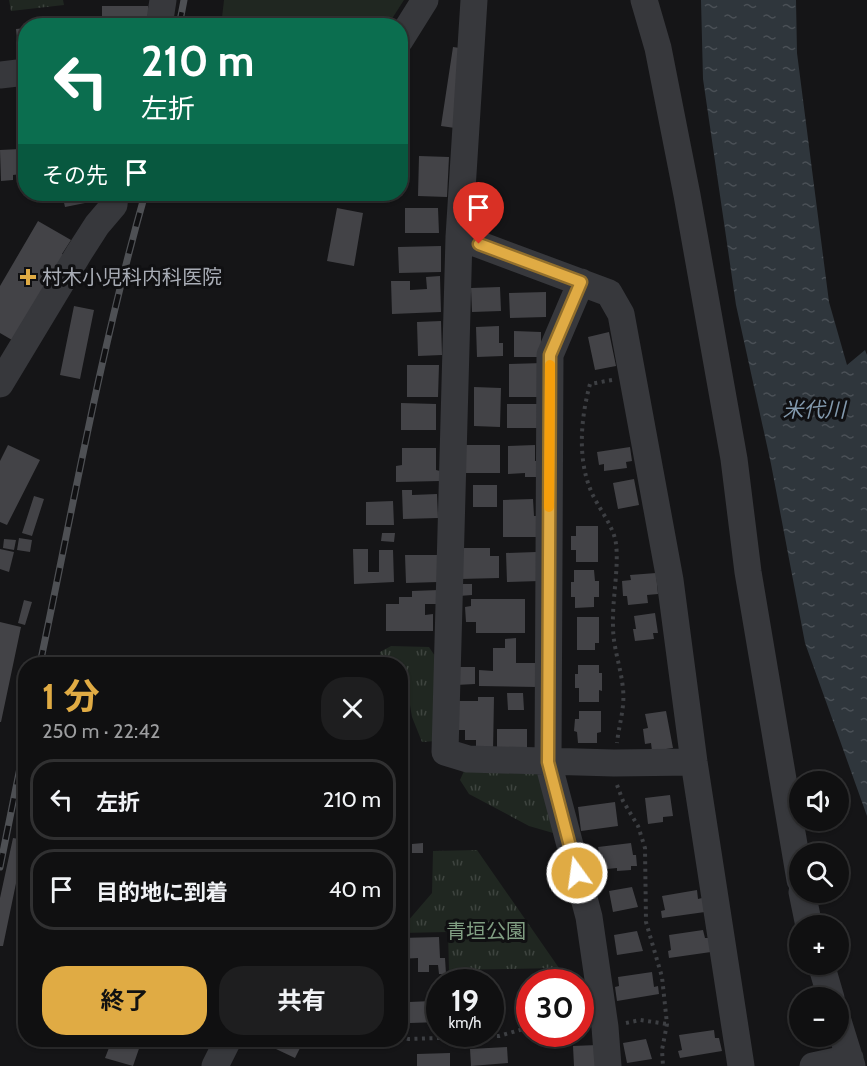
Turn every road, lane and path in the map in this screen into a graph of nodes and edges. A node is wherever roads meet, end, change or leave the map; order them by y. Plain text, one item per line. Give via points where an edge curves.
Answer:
1 (163, 0) edge
2 (424, 0) edge
3 (474, 0) edge
4 (644, 0) edge
5 (160, 18) edge
6 (408, 27) edge
7 (18, 73) edge
8 (0, 75) edge
9 (114, 201) edge
10 (459, 237) junction
11 (581, 282) junction
12 (633, 375) junction
13 (0, 384) edge
14 (548, 762) junction
15 (694, 762) junction
16 (614, 763) junction
17 (794, 843) edge
18 (516, 1032) edge
19 (408, 1039) edge
20 (224, 1047) edge
21 (846, 1047) edge
22 (851, 1062) edge
23 (215, 1066) edge
24 (608, 1066) edge
25 (663, 1066) edge
26 (741, 1066) edge
27 (813, 1066) edge

1 - 5 street
2 - 6 street
3 - 10 street
4 - 17 street via 658,48 732,448 748,572
7 - 8 street
9 - 13 street
10 - 11 street
10 - 14 street via 445,752 468,759
11 - 12 street via 609,293 621,314
11 - 14 street via 550,355
12 - 15 street via 670,580
12 - 16 path via 590,384 583,412 584,469 616,543 613,644 624,691
14 - 16 street
14 - 24 street via 589,917
15 - 16 street
15 - 26 street
16 - 25 path via 613,774 645,848 646,922 662,977 667,1023
18 - 19 path via 499,1036
20 - 23 street
21 - 22 street
22 - 27 street

